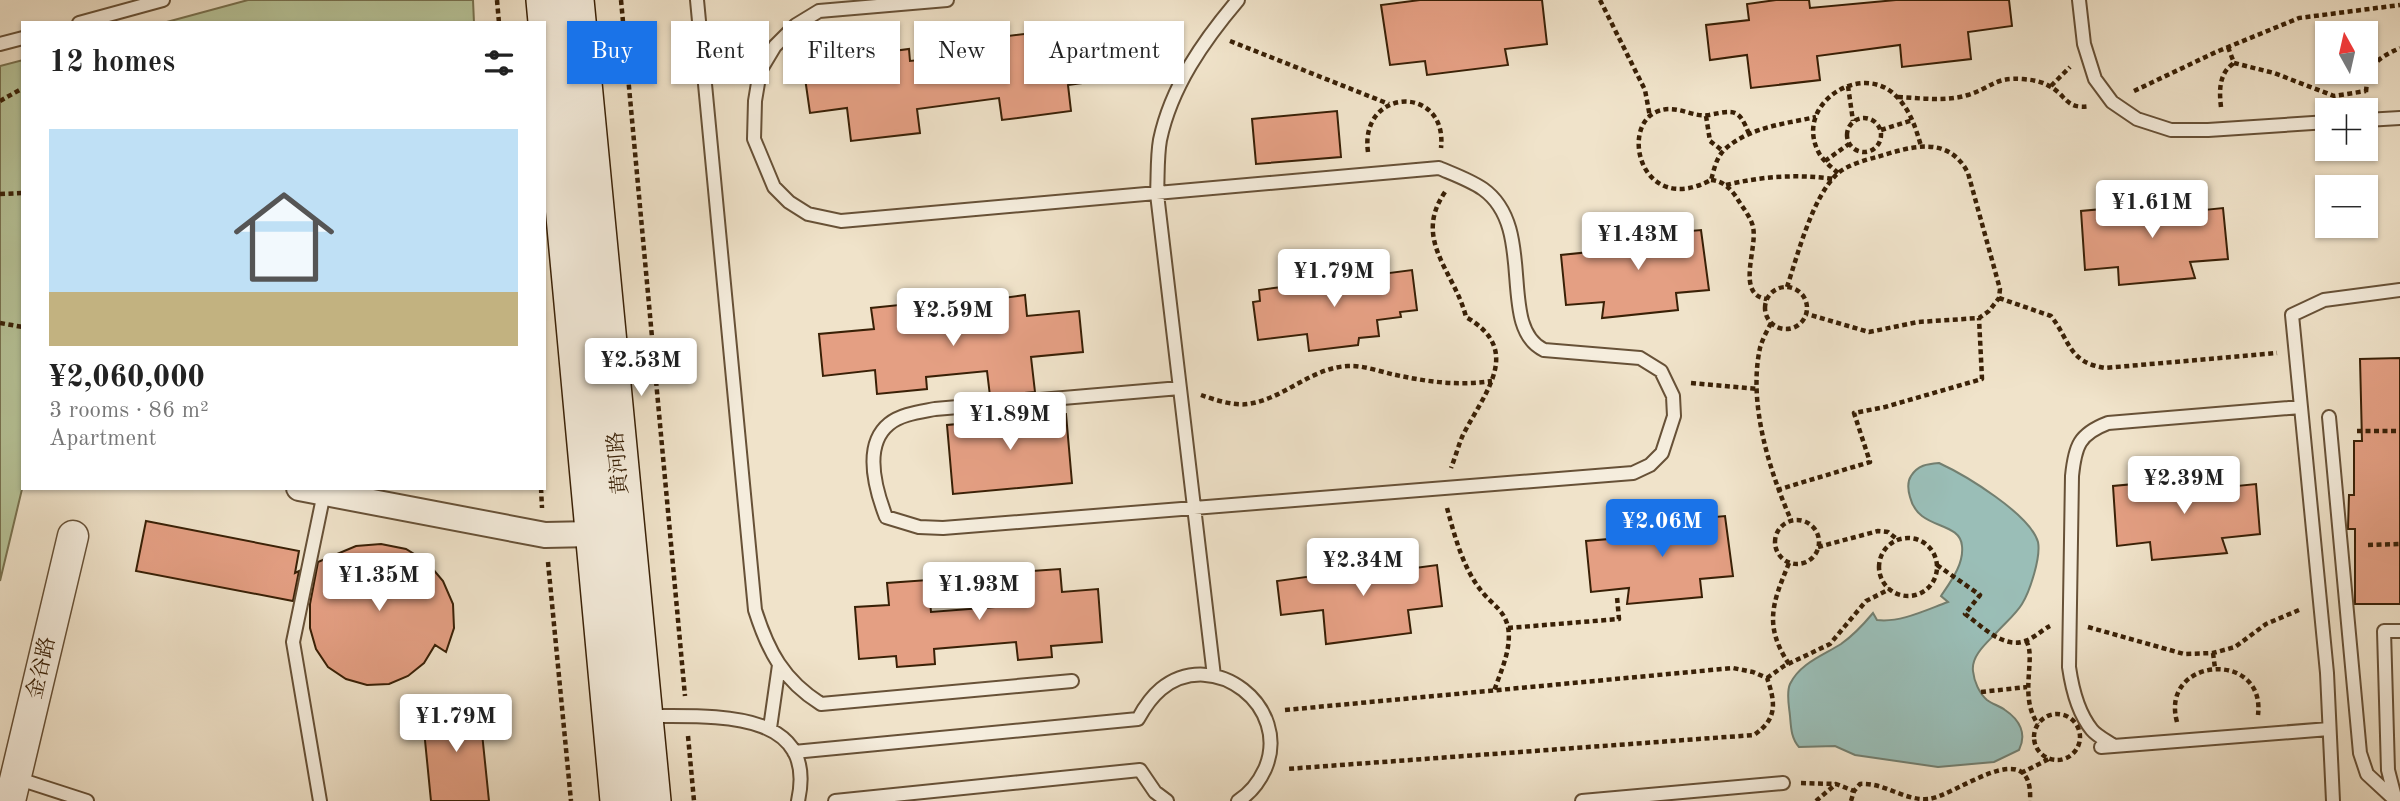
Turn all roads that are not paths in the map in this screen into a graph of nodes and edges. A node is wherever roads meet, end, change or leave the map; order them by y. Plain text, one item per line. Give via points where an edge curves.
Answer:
1 (163, 0) edge
2 (544, 0) edge
3 (576, 0) edge
4 (696, 0) edge
5 (947, 0) edge
6 (1238, 0) edge
7 (2079, 0) edge
8 (86, 21) edge
9 (546, 21) edge
10 (546, 22) edge
11 (21, 39) edge
12 (0, 44) edge
13 (2400, 118) edge
14 (2378, 119) edge
15 (2315, 123) edge
16 (1157, 194) junction
17 (2400, 290) edge
18 (1180, 388) junction
19 (2301, 407) junction
20 (2329, 417) dead end
21 (309, 490) edge
22 (324, 493) junction
23 (1194, 508) junction
24 (592, 534) junction
25 (73, 536) dead end
26 (2400, 631) edge
27 (779, 665) junction
28 (1214, 676) junction
29 (1072, 681) dead end
30 (644, 716) junction
31 (770, 728) junction
32 (2329, 729) junction
33 (2115, 746) junction
34 (2101, 747) dead end
35 (794, 752) junction
36 (1783, 783) road end
37 (13, 789) edge
38 (1243, 800) edge
39 (2395, 800) edge
40 (87, 801) edge
41 (320, 801) edge
42 (618, 801) edge
43 (653, 801) edge
44 (798, 801) edge
45 (835, 801) edge
46 (1167, 801) edge
47 (1582, 801) edge
48 (2333, 801) edge

1 - 8 lane
2 - 9 main road, 黄河路
3 - 30 main road, 黄河路
4 - 27 lane via 755,610 766,644
5 - 16 lane via 819,11 775,46 760,71 754,139 774,187 789,202 808,214 841,221
6 - 16 lane via 1210,33 1178,89 1160,140
7 - 15 lane via 2084,44 2095,79 2112,102 2137,119 2171,130
10 - 24 main road, 黄河路
11 - 12 lane
13 - 14 lane
16 - 18 lane
16 - 23 lane via 1439,168 1484,190 1498,204 1510,227 1521,317 1532,344 1544,350 1640,358 1661,372 1673,396 1674,416 1662,453 1633,473
17 - 19 lane via 2324,300 2292,314
18 - 23 lane
18 - 23 lane via 907,415 888,425 875,443 873,469 886,517 919,527
19 - 32 lane
19 - 33 lane via 2129,420 2094,428 2084,436 2074,456 2072,476 2072,686 2092,731
20 - 39 lane via 2362,764
21 - 22 street
22 - 24 street via 545,535
22 - 41 lane via 293,642
23 - 28 lane
24 - 42 main road, 黄河路
25 - 37 street, 金谷路
26 - 39 lane via 2384,631 2388,770
27 - 29 lane via 800,691 821,704
27 - 31 lane
28 - 35 lane via 1187,677 1168,685 1147,703 1138,719
28 - 38 lane via 1248,692 1264,712 1270,734 1271,747 1261,779
30 - 31 lane via 750,720
30 - 43 main road, 黄河路
31 - 35 lane via 791,744
32 - 33 lane
32 - 48 lane
33 - 34 lane
35 - 44 lane via 801,786
36 - 47 lane
37 - 40 lane
45 - 46 lane via 1140,770

